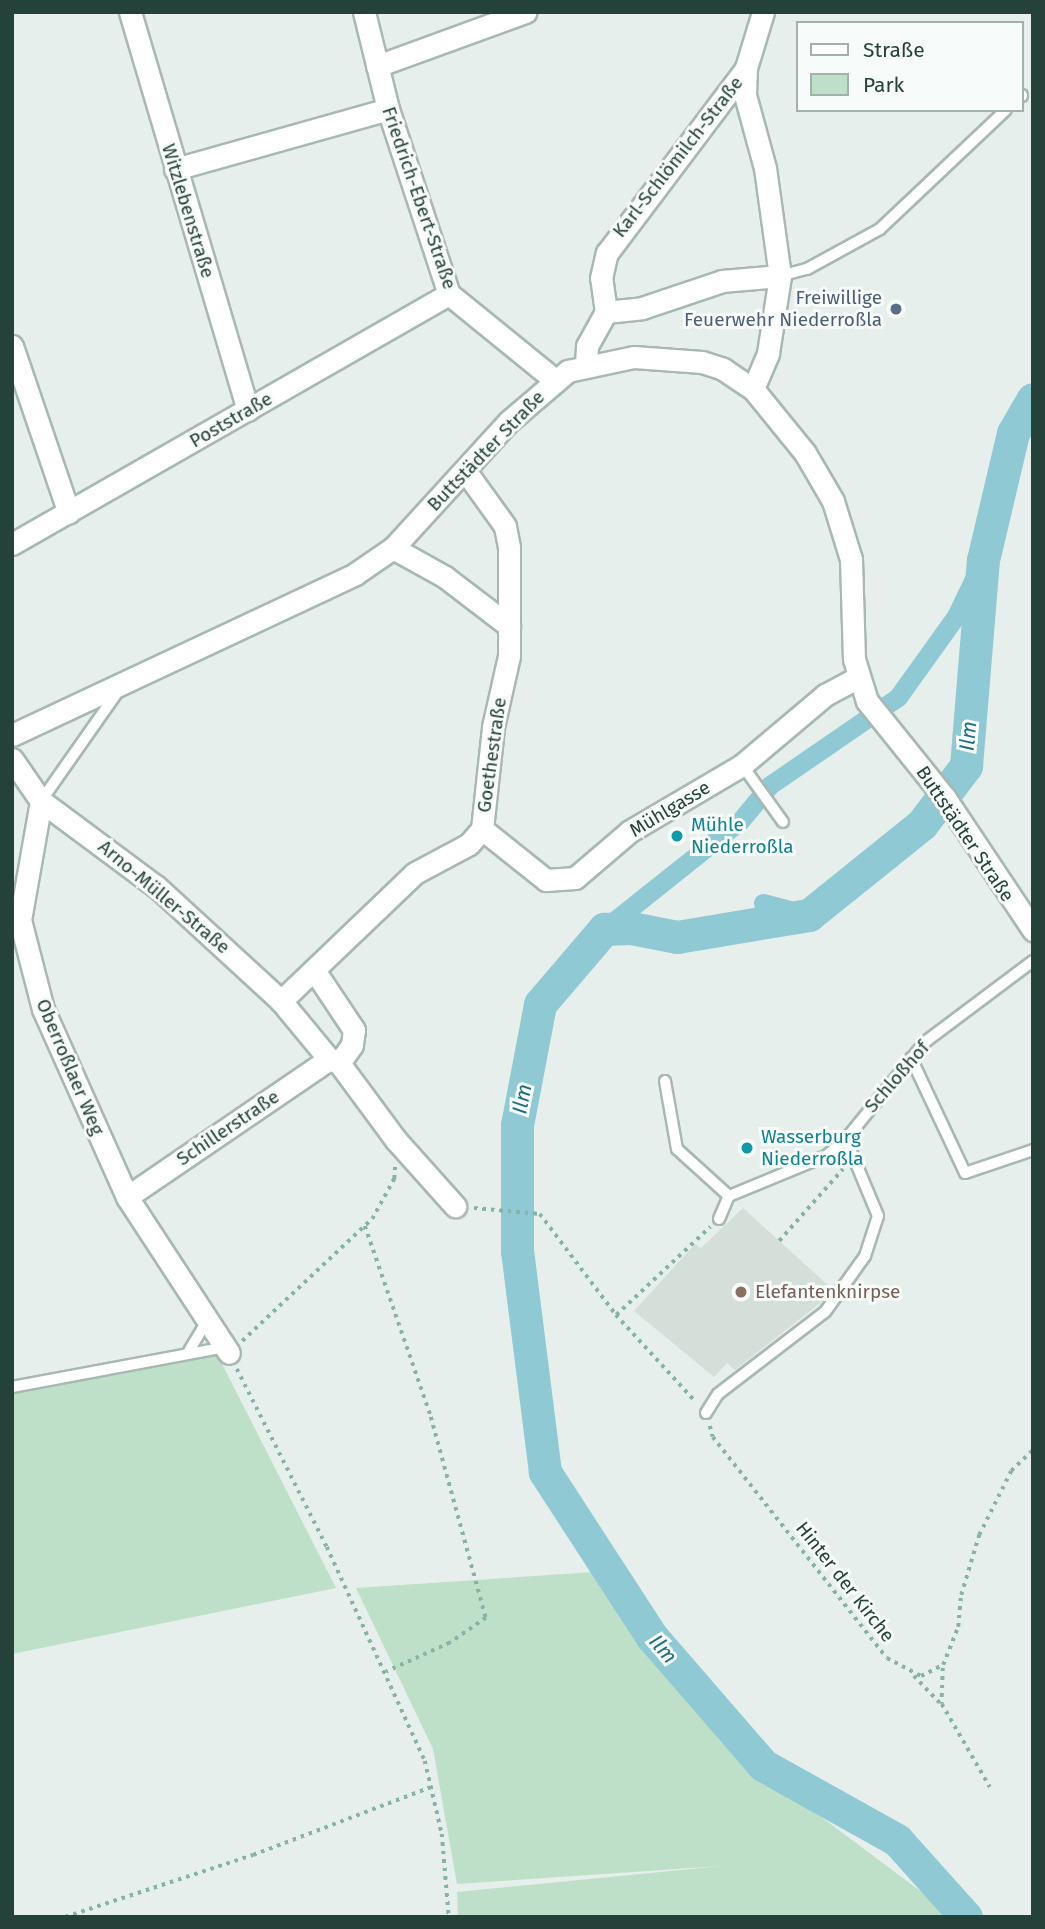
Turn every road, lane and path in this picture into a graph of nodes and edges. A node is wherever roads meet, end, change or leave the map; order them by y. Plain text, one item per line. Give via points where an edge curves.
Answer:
1 (130, 12) edge
2 (364, 12) edge
3 (525, 12) edge
4 (763, 12) edge
5 (377, 66) junction
6 (746, 68) junction
7 (388, 109) junction
8 (1004, 112) edge
9 (175, 169) junction
10 (780, 276) junction
11 (449, 294) junction
12 (606, 312) junction
13 (12, 346) edge
14 (586, 365) junction
15 (555, 380) junction
16 (752, 389) junction
17 (248, 410) junction
18 (466, 472) junction
19 (69, 513) junction
20 (12, 544) edge
21 (393, 548) junction
22 (509, 626) junction
23 (857, 678) junction
24 (125, 682) junction
25 (12, 735) edge
26 (12, 759) edge
27 (743, 765) junction
28 (41, 801) junction
29 (783, 822) dead end
30 (482, 829) junction
31 (1033, 930) edge
32 (1033, 961) edge
33 (314, 970) junction
34 (281, 1002) junction
35 (911, 1058) junction
36 (334, 1061) junction
37 (665, 1081) dead end
38 (846, 1139) junction
39 (396, 1140) junction
40 (1033, 1150) edge
41 (854, 1157) junction
42 (729, 1196) junction
43 (127, 1197) junction
44 (465, 1207) joint
45 (719, 1219) joint
46 (365, 1226) junction
47 (779, 1241) dead end
48 (615, 1315) junction
49 (207, 1321) junction
50 (227, 1350) junction
51 (189, 1351) junction
52 (12, 1387) edge
53 (706, 1413) junction
54 (1033, 1450) edge
55 (943, 1665) junction
56 (386, 1672) junction
57 (913, 1675) junction
58 (942, 1704) junction
59 (431, 1787) junction
60 (990, 1787) dead end
61 (65, 1917) edge
62 (449, 1917) edge

1 - 9 street, Witzlebenstraße
2 - 5 street, Friedrich-Ebert-Straße
3 - 5 street
4 - 6 street
5 - 7 street, Friedrich-Ebert-Straße
6 - 10 street via 745,95 765,168
6 - 12 street, Karl-Schlömilch-Straße via 612,244 601,278
7 - 9 street
7 - 11 street, Friedrich-Ebert-Straße
8 - 10 lane via 880,229 807,269
9 - 17 street, Witzlebenstraße
10 - 12 street via 722,281 642,308
10 - 16 street via 768,353
11 - 15 street, Friedrich-Ebert-Straße
11 - 17 street, Poststraße
12 - 14 street via 587,346
13 - 19 street
14 - 15 street, Buttstädter Straße
14 - 16 street, Buttstädter Straße via 634,357 702,362 723,369
15 - 18 street, Buttstädter Straße via 508,422
16 - 23 street, Buttstädter Straße via 805,453 845,529
17 - 19 street, Poststraße
18 - 21 street, Buttstädter Straße
18 - 22 street, Goethestraße via 505,526
19 - 20 street, Poststraße
21 - 22 street via 445,578
21 - 24 street, Buttstädter Straße via 355,574
22 - 30 street, Goethestraße
23 - 27 street, Mühlgasse via 825,695
23 - 31 street, Buttstädter Straße via 867,701 970,834
24 - 25 street, Buttstädter Straße
24 - 28 lane
26 - 28 street
27 - 29 lane
27 - 30 street, Mühlgasse via 630,831 575,878 546,880
28 - 34 street, Arno-Müller-Straße via 158,887
28 - 43 street, Oberroßlaer Weg via 42,814 22,893 23,940 43,1009
30 - 33 street, Goethestraße via 469,844 415,873
32 - 35 lane, Schloßhof via 925,1042
33 - 34 street, Goethestraße
33 - 36 street via 354,1030 352,1045
34 - 36 street, Arno-Müller-Straße
35 - 38 lane, Schloßhof
35 - 40 lane via 965,1173
36 - 39 street, Arno-Müller-Straße
36 - 43 street, Schillerstraße
37 - 42 lane via 677,1149
38 - 41 lane
38 - 42 lane, Schloßhof via 801,1169
39 - 44 street, Arno-Müller-Straße
39 - 46 path via 394,1179
41 - 47 path
41 - 53 lane via 878,1216 864,1256 825,1312 718,1394
42 - 45 lane
43 - 49 street, Oberroßlaer Weg
44 - 48 path via 540,1214
45 - 48 path
46 - 50 path
46 - 56 path via 431,1417 486,1618 450,1643
48 - 53 path
49 - 50 street, Oberroßlaer Weg
49 - 51 lane
50 - 51 lane
50 - 56 path
51 - 52 lane
53 - 57 path, Hinter der Kirche via 713,1437 870,1637 887,1658
54 - 55 path via 1011,1471 979,1535 961,1595 958,1627
55 - 57 path via 929,1674
55 - 58 path
56 - 59 path
57 - 58 path, Hinter der Kirche
58 - 60 path, Hinter der Kirche
59 - 61 path via 253,1855
59 - 62 path via 442,1835

